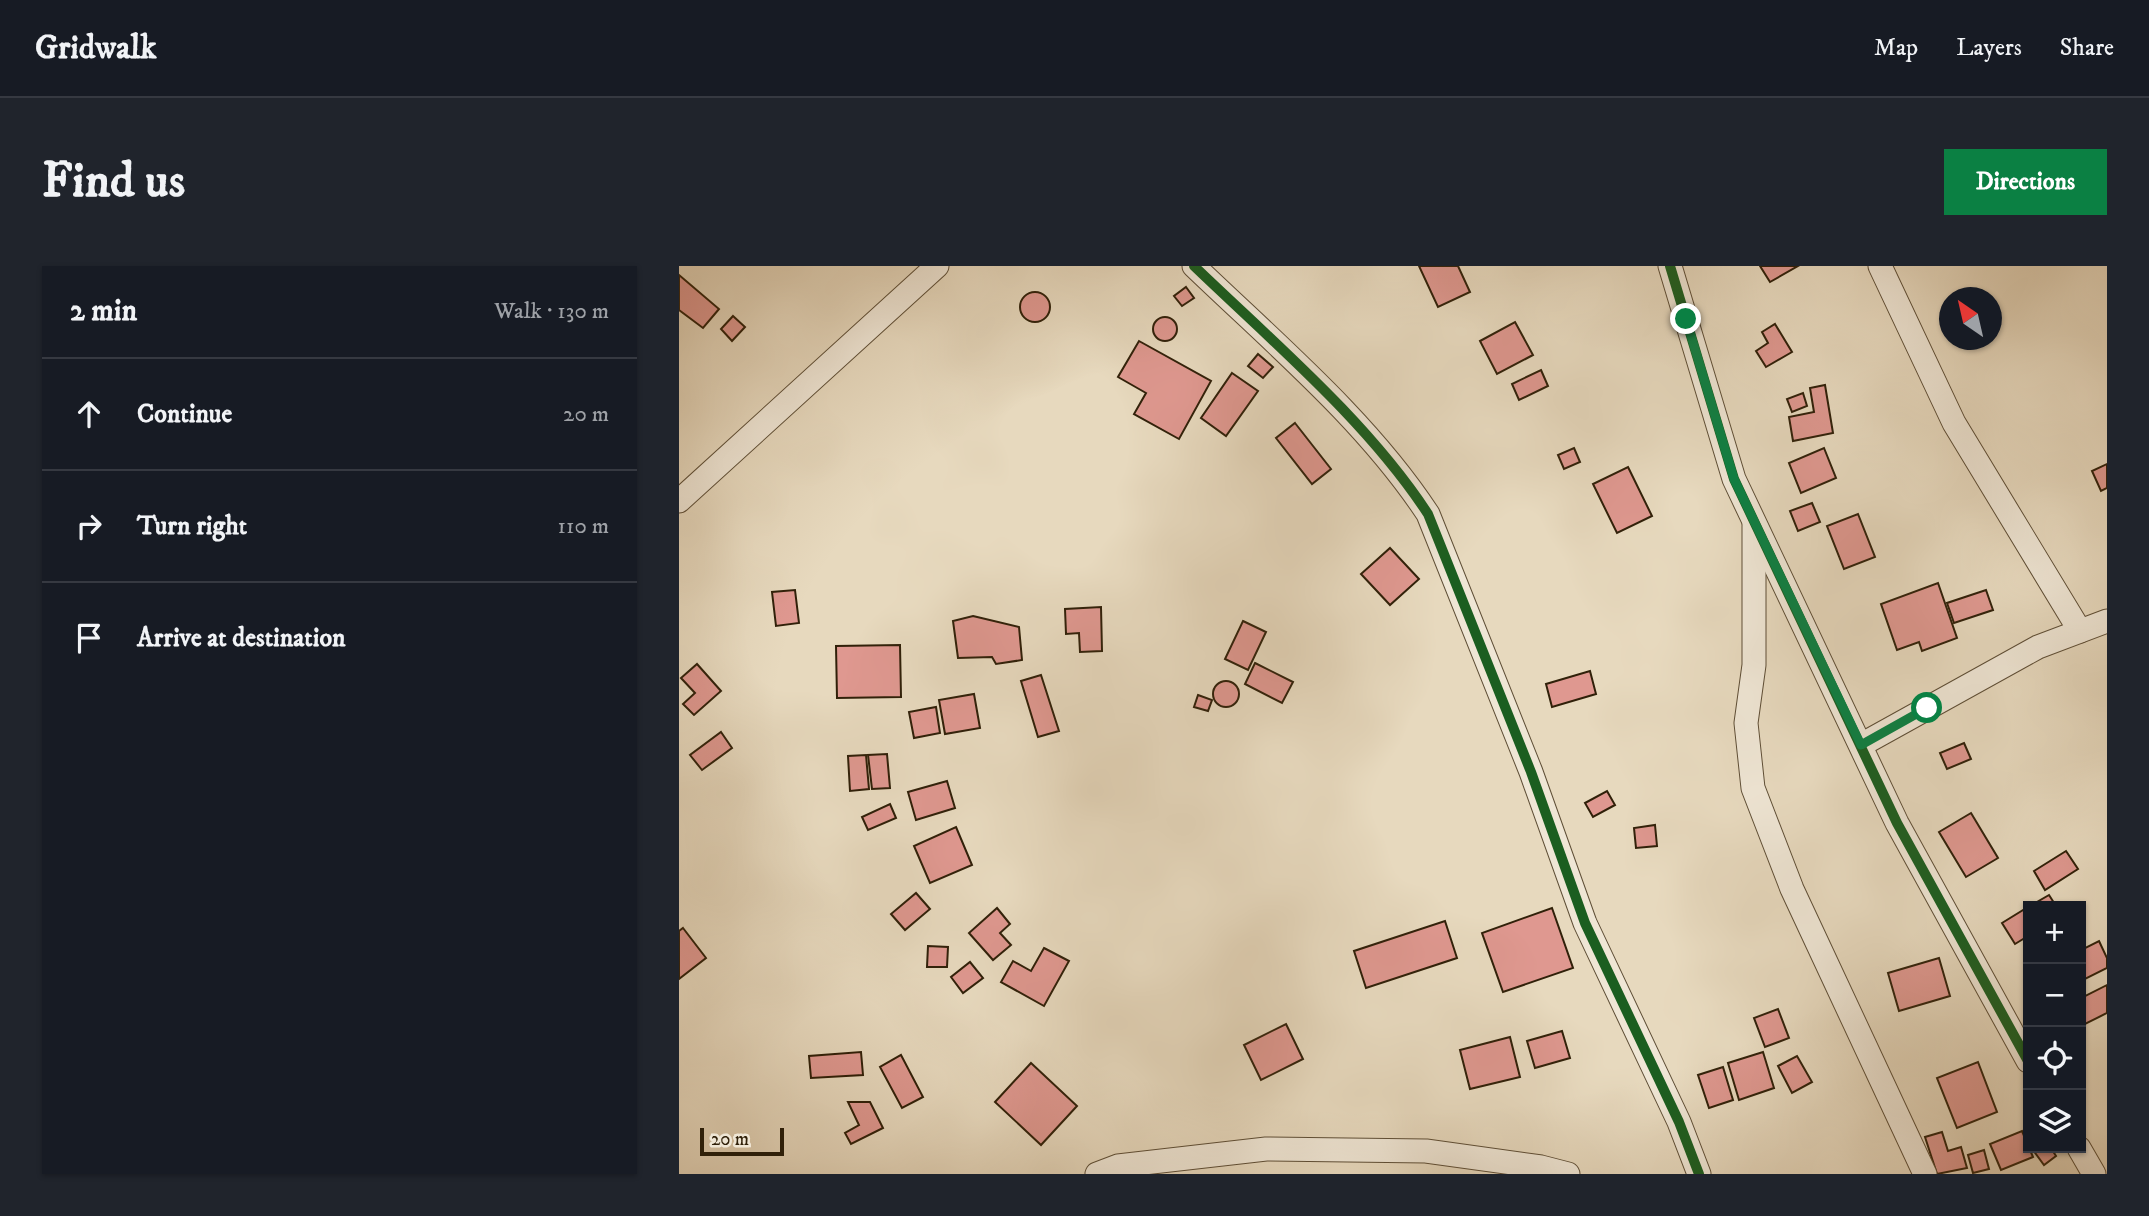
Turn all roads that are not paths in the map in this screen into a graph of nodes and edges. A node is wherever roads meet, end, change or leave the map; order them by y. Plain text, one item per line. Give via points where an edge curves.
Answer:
1 (937, 266) edge
2 (1194, 266) edge
3 (1670, 266) edge
4 (1880, 266) edge
5 (679, 501) edge
6 (1754, 520) junction
7 (2107, 621) edge
8 (2080, 631) junction
9 (1861, 745) junction
10 (2023, 1052) edge
11 (2082, 1153) edge
12 (1097, 1174) edge
13 (1568, 1174) edge
14 (1699, 1174) edge
15 (1925, 1174) edge
16 (2094, 1174) edge

1 - 5 street
2 - 14 street via 1325,391 1428,514 1531,772 1585,923
3 - 6 street via 1734,479
4 - 8 street via 1954,423
6 - 9 street
6 - 15 street via 1754,665 1746,723 1753,788 1792,889
7 - 8 street
8 - 9 street via 2038,647
9 - 10 street via 1897,823
11 - 16 street
12 - 13 street via 1118,1166 1266,1149 1426,1152

